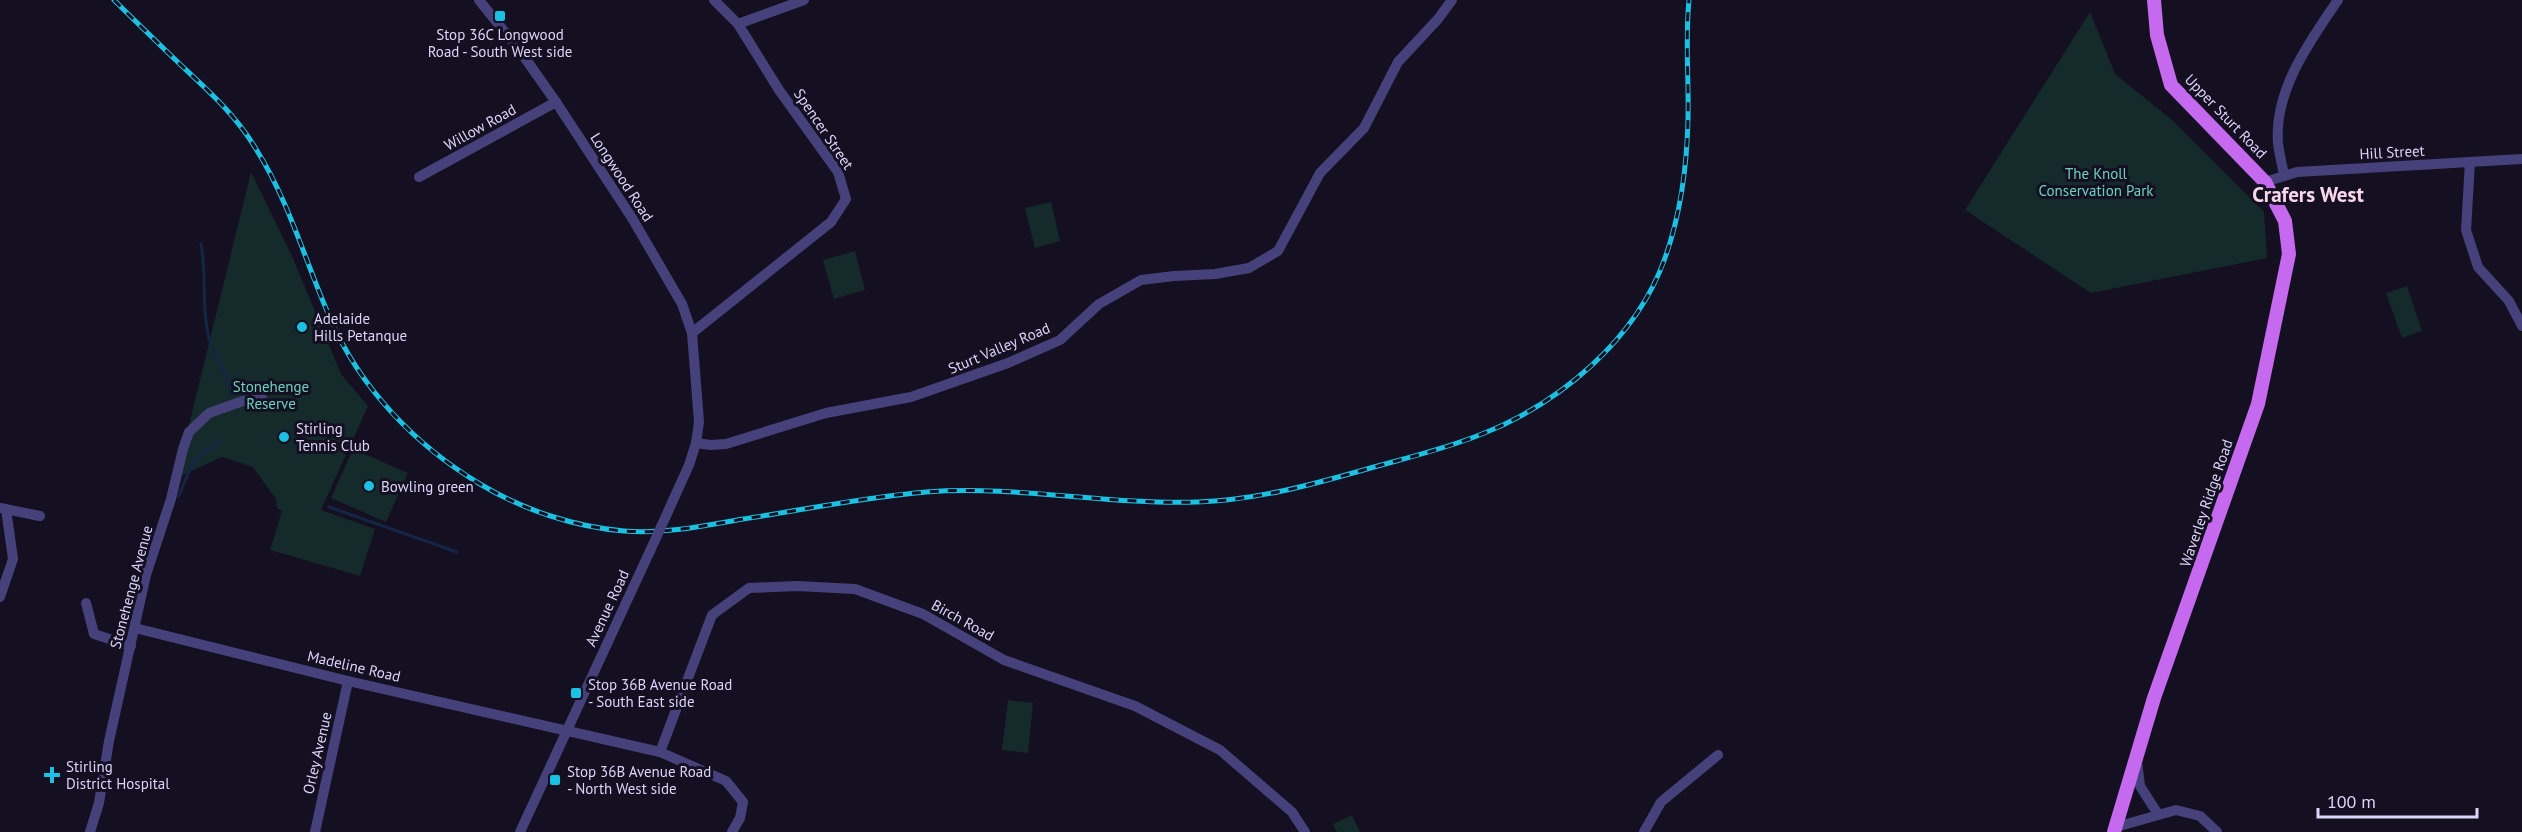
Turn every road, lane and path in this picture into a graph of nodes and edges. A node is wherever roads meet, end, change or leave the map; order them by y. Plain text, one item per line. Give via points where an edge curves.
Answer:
1 (479, 0) edge
2 (714, 0) edge
3 (804, 0) edge
4 (1452, 0) edge
5 (2154, 0) edge
6 (2338, 0) edge
7 (738, 24) junction
8 (556, 102) junction
9 (2522, 159) edge
10 (2470, 162) junction
11 (2284, 175) junction
12 (419, 177) dead end
13 (2265, 182) junction
14 (2522, 326) edge
15 (692, 333) junction
16 (698, 390) joint
17 (262, 398) dead end
18 (696, 442) junction
19 (3, 508) edge
20 (40, 516) dead end
21 (0, 597) edge
22 (86, 603) dead end
23 (135, 628) junction
24 (130, 646) junction
25 (348, 681) junction
26 (568, 729) junction
27 (660, 752) junction
28 (1718, 755) dead end
29 (2137, 761) junction
30 (2158, 814) junction
31 (2115, 830) edge
32 (90, 832) edge
33 (315, 832) edge
34 (520, 832) edge
35 (732, 832) edge
36 (1305, 832) edge
37 (1644, 832) edge
38 (2217, 832) edge

1 - 8 street, Longwood Road
2 - 7 street, Spencer Street
3 - 7 street
4 - 18 street, Sturt Valley Road via 1398,62 1364,128 1320,173 1278,251 1249,268 1141,280 1098,304 1060,340 911,398 826,413 726,444
5 - 13 main road, Upper Sturt Road via 2157,35 2171,85
6 - 11 street via 2289,81 2279,123
7 - 15 street, Spencer Street via 838,172 846,199 831,222
8 - 12 street, Willow Road
8 - 15 street, Longwood Road via 682,303
9 - 10 street, Hill Street
10 - 11 street, Hill Street
10 - 14 street via 2466,231 2478,267 2509,301
11 - 13 street, Hill Street
13 - 29 main road, Waverley Ridge Road via 2285,221 2289,254 2258,404 2154,699
15 - 16 street, Longwood Road
16 - 18 street, Avenue Road
17 - 23 street, Stonehenge Avenue via 219,408 189,432 146,576
18 - 26 street, Avenue Road, bridge
19 - 20 street
19 - 21 street via 13,559
22 - 24 street via 94,634
23 - 24 street, Stonehenge Avenue
23 - 25 street, Madeline Road
24 - 32 street, Stonehenge Avenue
25 - 26 street, Madeline Road
25 - 33 street, Orley Avenue
26 - 27 street, Madeline Road
26 - 34 street, Avenue Road
27 - 35 street, Madeline Road via 726,781 744,802
27 - 36 street, Birch Road via 712,615 749,588 855,590 923,614 1004,660 1135,706 1220,750 1292,812
28 - 37 street via 1661,802
29 - 30 street via 2140,786
29 - 31 main road, Waverley Ridge Road
30 - 31 street
30 - 38 street via 2176,810 2200,816

